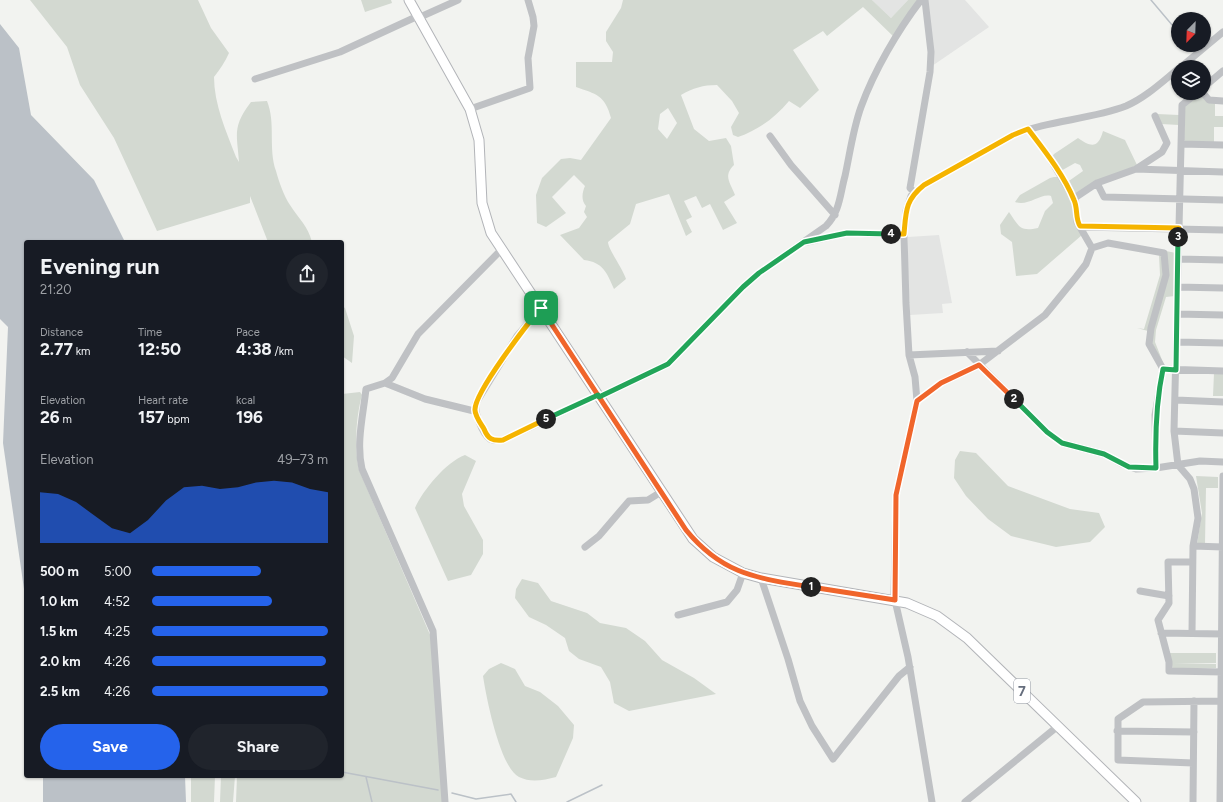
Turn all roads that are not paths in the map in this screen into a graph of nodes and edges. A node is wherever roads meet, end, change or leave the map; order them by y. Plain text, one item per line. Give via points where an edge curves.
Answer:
1 (409, 0) edge
2 (458, 0) edge
3 (528, 0) edge
4 (921, 0) edge
5 (925, 0) edge
6 (418, 17) junction
7 (1223, 32) edge
8 (1189, 60) edge
9 (1223, 71) edge
10 (1171, 75) edge
11 (254, 79) dead end
12 (1211, 81) edge
13 (1188, 100) edge
14 (1208, 100) edge
15 (1223, 101) edge
16 (470, 109) junction
17 (1155, 116) dead end
18 (1028, 129) junction
19 (770, 136) dead end
20 (1181, 144) junction
21 (1223, 145) edge
22 (1136, 169) junction
23 (1180, 171) junction
24 (1223, 172) edge
25 (1097, 183) junction
26 (914, 192) junction
27 (1180, 199) junction
28 (1074, 200) junction
29 (1223, 200) edge
30 (835, 214) junction
31 (1080, 226) junction
32 (1179, 228) junction
33 (1223, 230) edge
34 (904, 234) junction
35 (804, 242) junction
36 (1092, 248) junction
37 (502, 249) junction
38 (1178, 259) junction
39 (1223, 260) edge
40 (1178, 286) junction
41 (1223, 288) edge
42 (541, 308) junction
43 (1177, 314) junction
44 (1223, 315) edge
45 (1177, 342) junction
46 (1223, 343) edge
47 (998, 351) junction
48 (967, 352) junction
49 (909, 354) junction
50 (979, 365) junction
51 (1163, 369) junction
52 (1176, 370) junction
53 (1223, 371) edge
54 (386, 383) junction
55 (599, 396) junction
56 (1176, 400) junction
57 (917, 401) junction
58 (1223, 402) edge
59 (474, 411) junction
60 (1174, 431) junction
61 (1223, 433) edge
62 (1223, 462) edge
63 (1178, 465) junction
64 (1156, 468) junction
65 (1223, 476) edge
66 (662, 492) junction
67 (1223, 519) edge
68 (1193, 546) junction
69 (585, 547) dead end
70 (1223, 547) edge
71 (1192, 562) junction
72 (743, 573) junction
73 (761, 578) junction
74 (1140, 591) dead end
75 (1169, 596) junction
76 (895, 600) junction
77 (678, 615) dead end
78 (1161, 633) junction
79 (1192, 633) junction
80 (1222, 634) edge
81 (910, 667) junction
82 (1222, 672) edge
83 (1194, 701) junction
84 (1222, 702) edge
85 (1058, 726) junction
86 (1117, 731) junction
87 (1194, 732) junction
88 (1193, 763) junction
89 (445, 802) edge
90 (932, 802) edge
91 (965, 802) edge
92 (1136, 802) edge
93 (1193, 802) edge
94 (1220, 802) edge

1 - 6 main road, 7
2 - 6 street
3 - 16 street via 534,26 528,58 530,88
4 - 30 street via 877,69 860,109
5 - 26 street via 931,52 930,72 910,188
6 - 11 street via 340,52
6 - 16 main road, 7
7 - 8 street
9 - 12 street
10 - 18 street via 1125,106
13 - 20 street via 1182,105
14 - 15 street
16 - 37 main road, 7 via 479,140 484,213 491,233
17 - 22 street via 1166,143 1162,152
18 - 26 street via 1013,135
18 - 28 street via 1049,157
19 - 30 street
20 - 21 street
20 - 23 street
22 - 23 street
22 - 25 street
23 - 24 street
23 - 27 street
25 - 27 street via 1104,197
25 - 28 street
26 - 34 street via 907,205
27 - 29 street
27 - 32 street
28 - 31 street via 1077,222
30 - 35 street via 826,226
31 - 32 street
31 - 36 street
32 - 33 street
32 - 38 street
34 - 35 street via 847,233
34 - 49 street
35 - 55 street via 743,287 668,364
36 - 47 street via 1086,264 1045,315
36 - 51 street via 1108,243 1164,253 1166,275 1149,344
37 - 42 main road, 7
37 - 54 street via 418,334 392,378
38 - 39 street
38 - 40 street
40 - 41 street
40 - 43 street
42 - 55 main road, 7
42 - 59 street via 517,336 489,379
43 - 44 street
43 - 45 street
45 - 46 street
45 - 52 street
47 - 48 street
47 - 50 street
48 - 49 street
48 - 50 street
49 - 57 street via 915,377
50 - 57 street via 941,383
50 - 64 street via 1057,440 1076,448 1104,454 1129,467
51 - 52 street
51 - 64 street via 1156,415
52 - 53 street
52 - 56 street
54 - 59 street via 426,399
54 - 89 street via 366,389 360,432 360,459 433,632
55 - 59 street via 496,441 487,435
55 - 66 main road, 7
56 - 58 street
56 - 60 street
57 - 76 street via 896,495
60 - 61 street
60 - 63 street
62 - 63 street via 1200,461
63 - 64 street
63 - 68 street via 1190,479 1197,504 1198,518
65 - 67 street
66 - 69 street via 648,500 629,501 599,536
66 - 72 main road, 7 via 686,530 698,543 719,561
67 - 70 street
68 - 70 street
68 - 71 street
70 - 80 street
71 - 75 street via 1168,562
71 - 79 street
72 - 73 main road, 7
72 - 77 street via 737,590 727,602
73 - 76 main road, 7
73 - 81 street via 800,701 833,759 899,676
74 - 75 street
75 - 78 street via 1169,603 1158,620
76 - 81 street
76 - 85 main road, 7 via 928,612 951,625
78 - 79 street
78 - 82 street via 1169,671
79 - 80 street
80 - 82 street
81 - 90 street
82 - 84 street
83 - 84 street
83 - 86 street via 1143,702 1118,719
83 - 87 street
84 - 94 street
85 - 91 street
85 - 92 main road, 7
86 - 87 street
86 - 88 street via 1118,760
87 - 88 street
88 - 93 street

